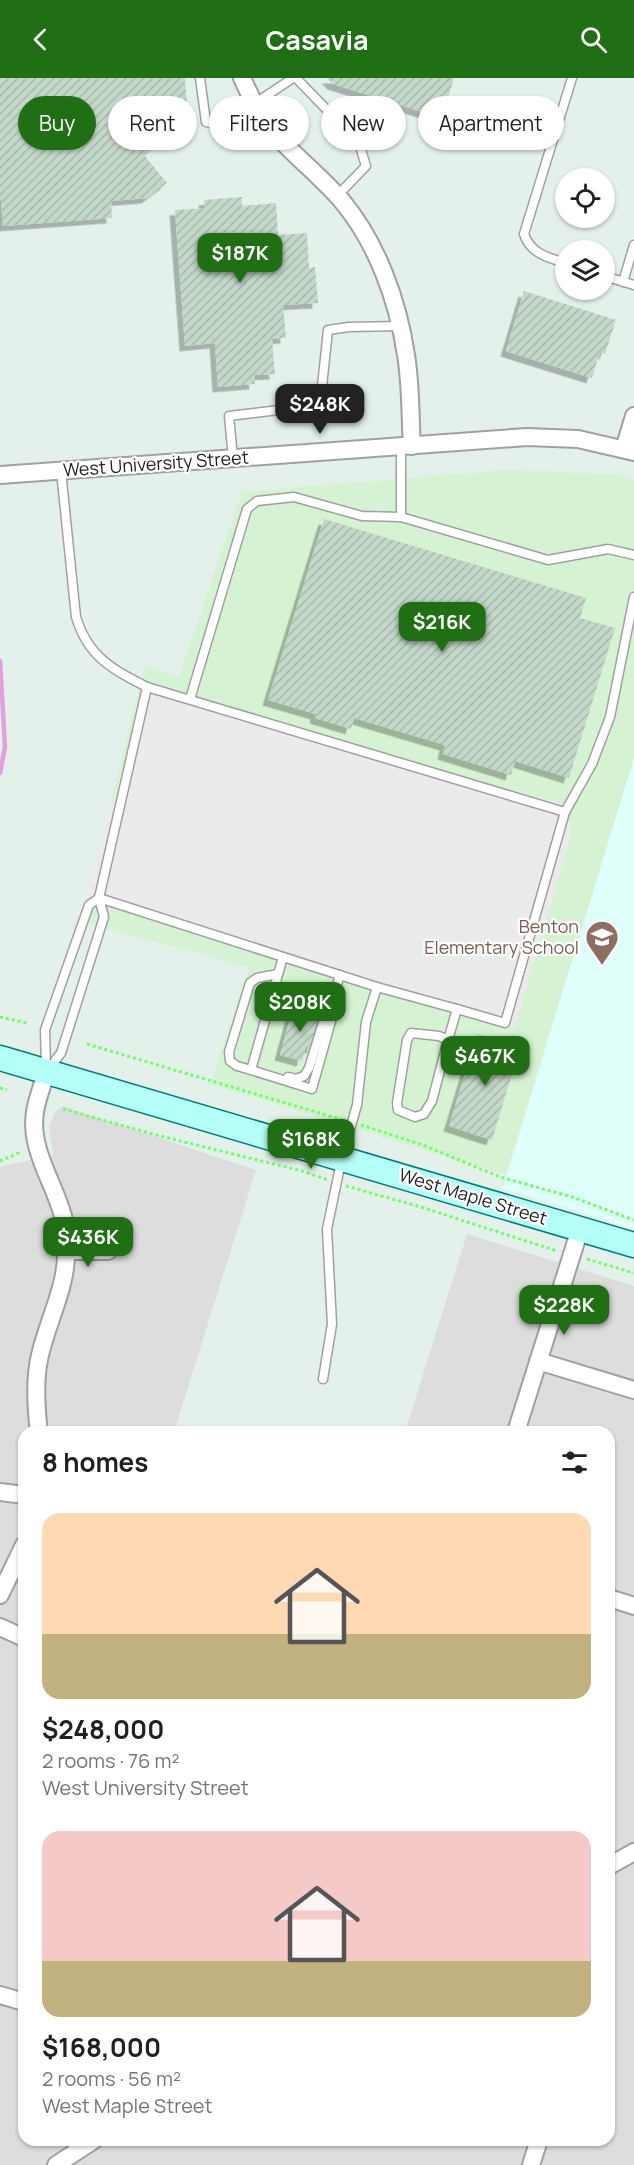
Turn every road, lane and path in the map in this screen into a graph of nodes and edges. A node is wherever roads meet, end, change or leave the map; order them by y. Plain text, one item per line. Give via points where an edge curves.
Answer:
1 (200, 78) edge
2 (242, 78) edge
3 (294, 78) edge
4 (572, 78) edge
5 (250, 96) edge
6 (271, 96) edge
7 (209, 123) edge
8 (291, 150) edge
9 (337, 196) junction
10 (634, 245) edge
11 (555, 259) edge
12 (615, 279) edge
13 (623, 282) junction
14 (634, 285) edge
15 (400, 326) junction
16 (634, 416) edge
17 (406, 446) junction
18 (629, 450) edge
19 (232, 458) junction
20 (61, 471) junction
21 (0, 475) edge
22 (401, 517) junction
23 (634, 555) edge
24 (634, 597) edge
25 (147, 687) junction
26 (190, 699) junction
27 (565, 812) junction
28 (99, 898) junction
29 (283, 957) junction
30 (278, 974) junction
31 (340, 975) junction
32 (378, 987) junction
33 (332, 1005) junction
34 (457, 1009) junction
35 (0, 1017) edge
36 (27, 1023) dead end
37 (448, 1041) junction
38 (0, 1058) edge
39 (251, 1070) junction
40 (46, 1072) junction
41 (0, 1088) edge
42 (7, 1090) dead end
43 (63, 1108) dead end
44 (21, 1152) dead end
45 (342, 1157) junction
46 (0, 1161) edge
47 (337, 1183) junction
48 (580, 1229) junction
49 (634, 1245) edge
50 (67, 1251) junction
51 (108, 1251) dead end
52 (572, 1255) junction
53 (634, 1273) edge
54 (538, 1361) junction
55 (323, 1379) dead end
56 (634, 1390) edge
57 (39, 1426) edge
58 (518, 1426) edge
59 (0, 1492) edge
60 (18, 1494) edge
61 (18, 1558) edge
62 (0, 1595) edge
63 (615, 1600) edge
64 (634, 1606) edge
65 (0, 1627) edge
66 (18, 1635) edge
67 (634, 1852) edge
68 (615, 1863) edge
69 (0, 1995) edge
70 (18, 2000) edge
71 (85, 2146) edge
72 (536, 2146) edge
73 (56, 2165) edge
74 (531, 2165) edge

1 - 7 lane
2 - 5 street
3 - 6 lane
3 - 9 lane via 359,143 366,166
4 - 11 lane via 524,234 534,250
8 - 9 street
9 - 15 street via 364,233 382,269
10 - 13 lane
12 - 13 lane
13 - 14 lane
15 - 17 street via 406,356
15 - 19 lane via 328,330 320,405 229,416
16 - 18 street
17 - 18 street, West University Street via 527,437 578,439
17 - 19 street, West University Street
17 - 22 lane
19 - 20 street, West University Street
20 - 21 street, West University Street
20 - 25 lane via 72,591 81,633 114,670
22 - 23 lane via 548,560 608,549
22 - 26 lane via 362,516 294,497 257,501 247,509
24 - 27 lane via 610,717 592,764
25 - 26 lane
25 - 28 lane
26 - 27 lane
27 - 34 lane via 505,1023
28 - 29 lane
28 - 40 lane via 104,917 100,933 61,1053
28 - 40 lane via 89,905 45,1029
29 - 30 lane
29 - 31 lane
30 - 39 lane
30 - 39 lane via 250,983 229,1052 230,1060 237,1066
31 - 32 lane
31 - 33 lane
32 - 34 lane
32 - 45 lane via 366,1022 357,1105
33 - 39 lane via 304,1076 296,1079
33 - 39 lane via 333,1014 312,1089
34 - 37 lane
35 - 36 path
37 - 37 lane via 411,1033 398,1110 415,1117 424,1114 432,1101
38 - 40 main road, West Maple Street
40 - 45 main road, West Maple Street
40 - 50 street via 35,1113 36,1140 64,1219
41 - 42 path
43 - 47 path
44 - 46 path
45 - 47 lane
45 - 48 main road, West Maple Street
47 - 52 path
47 - 55 lane via 327,1229 332,1324
48 - 49 main road, West Maple Street
48 - 52 street
50 - 51 street
50 - 57 street via 62,1283 39,1357
52 - 53 path
52 - 54 street
54 - 56 street
54 - 58 street
59 - 60 street
61 - 62 street
63 - 64 street
65 - 66 street
67 - 68 street
69 - 70 street
71 - 73 street
72 - 74 street

